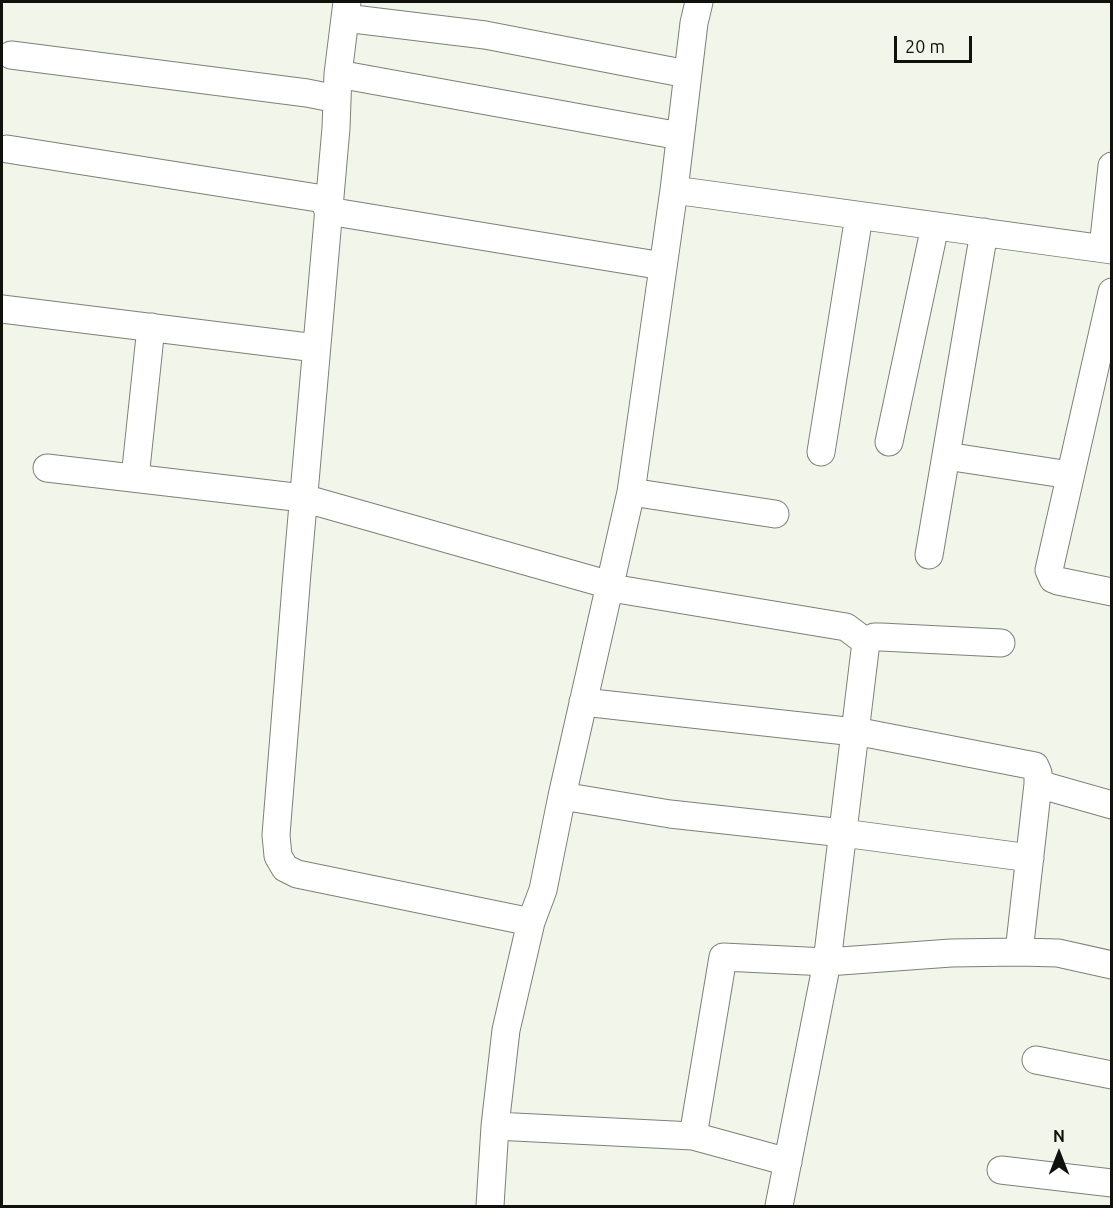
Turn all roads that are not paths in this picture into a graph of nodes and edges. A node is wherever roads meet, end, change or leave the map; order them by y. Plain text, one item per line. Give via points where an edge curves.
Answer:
1 (699, 2) edge
2 (346, 10) edge
3 (11, 56) dead end
4 (687, 74) junction
5 (338, 87) junction
6 (680, 136) junction
7 (7, 149) dead end
8 (1112, 166) edge
9 (674, 190) junction
10 (328, 211) junction
11 (859, 216) junction
12 (935, 226) junction
13 (984, 232) junction
14 (1107, 249) edge
15 (663, 266) junction
16 (1112, 292) edge
17 (2, 309) edge
18 (151, 327) junction
19 (316, 348) junction
20 (889, 442) dead end
21 (821, 452) dead end
22 (946, 456) junction
23 (47, 468) dead end
24 (1070, 475) junction
25 (135, 478) junction
26 (631, 492) junction
27 (303, 498) junction
28 (775, 514) dead end
29 (929, 555) dead end
30 (610, 585) junction
31 (1112, 592) edge
32 (866, 642) junction
33 (1001, 643) dead end
34 (583, 702) junction
35 (855, 730) junction
36 (1038, 784) junction
37 (562, 796) junction
38 (1112, 805) edge
39 (843, 833) junction
40 (1029, 858) junction
41 (531, 922) junction
42 (1018, 952) junction
43 (827, 962) junction
44 (1112, 965) edge
45 (1036, 1060) dead end
46 (1112, 1075) edge
47 (495, 1126) junction
48 (693, 1136) junction
49 (788, 1162) junction
50 (1001, 1170) dead end
51 (1112, 1183) edge
52 (490, 1206) edge
53 (779, 1206) edge

1 - 4 street
2 - 4 street
2 - 5 street
3 - 5 street via 307,93
4 - 6 street
5 - 6 street
5 - 10 street
6 - 9 street
7 - 10 street via 324,199
8 - 14 street
9 - 11 street
9 - 15 street
10 - 15 street
10 - 19 street
11 - 12 street
11 - 21 street
12 - 13 street
12 - 20 street
13 - 14 street
13 - 22 street
15 - 26 street
16 - 24 street
17 - 18 street
18 - 19 street
18 - 25 street
19 - 27 street
22 - 24 street
22 - 29 street
23 - 25 street
24 - 31 street via 1050,575 1058,581
25 - 27 street
26 - 28 street
26 - 30 street
27 - 30 street
27 - 41 street via 276,835 278,856 285,868 297,874
30 - 32 street via 846,627
30 - 34 street
32 - 33 street via 881,637
32 - 35 street
34 - 35 street
34 - 37 street
35 - 36 street via 1026,763 1038,769
35 - 39 street
36 - 38 street
36 - 40 street
37 - 39 street via 670,814
37 - 41 street via 543,890
39 - 40 street
39 - 43 street
40 - 42 street
41 - 47 street via 506,1030
42 - 43 street
42 - 44 street via 1058,953
43 - 48 street via 723,957
43 - 49 street
45 - 46 street
47 - 48 street
47 - 52 street
48 - 49 street
49 - 53 street
50 - 51 street

